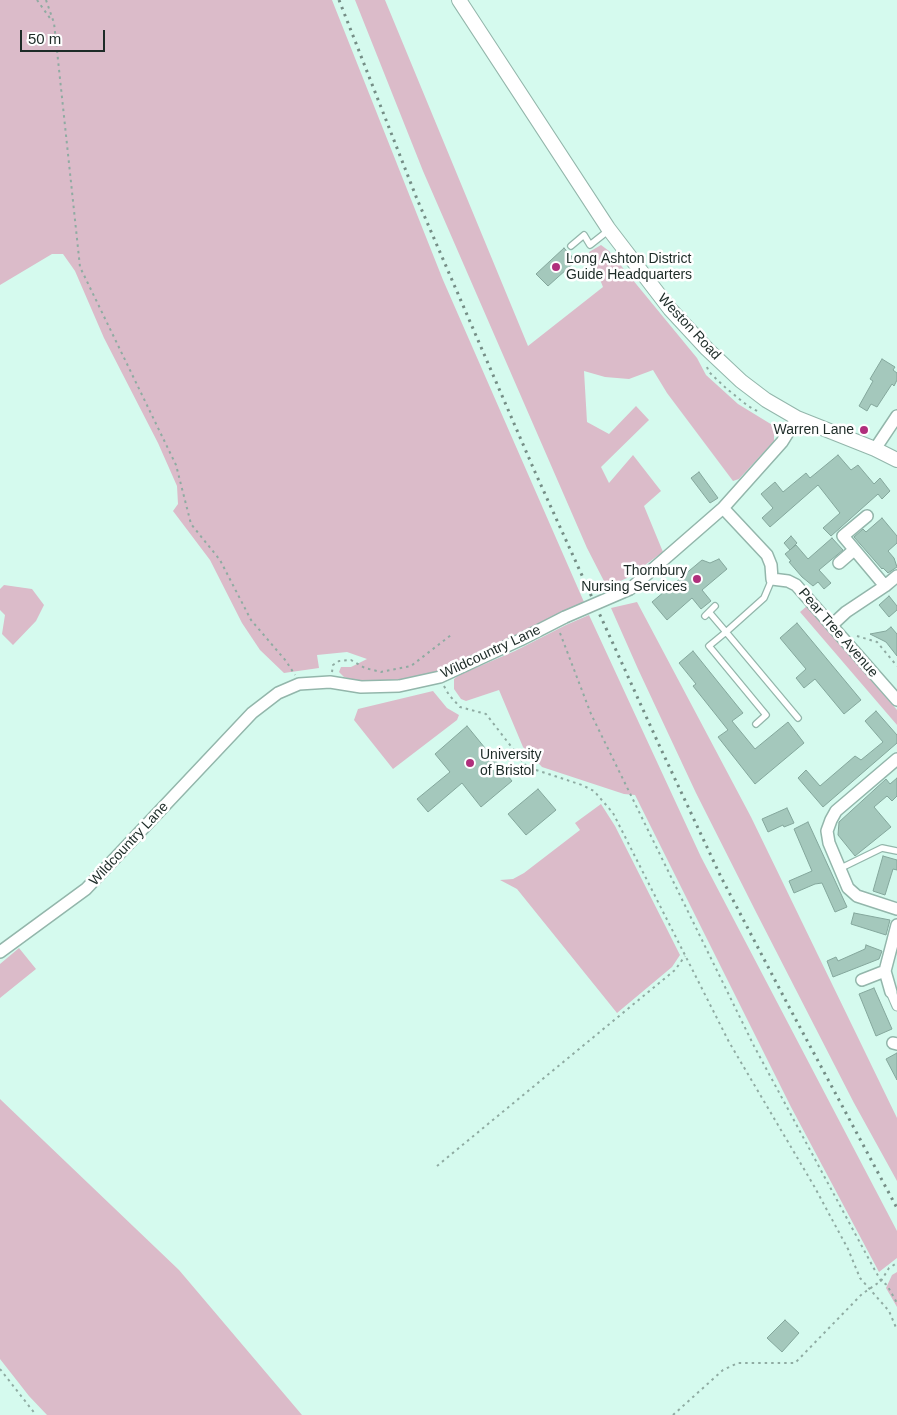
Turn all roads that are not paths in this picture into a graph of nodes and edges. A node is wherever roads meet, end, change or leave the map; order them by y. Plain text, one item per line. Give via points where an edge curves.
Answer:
1 (459, 0) edge
2 (609, 230) junction
3 (571, 246) dead end
4 (897, 416) edge
5 (797, 418) junction
6 (875, 449) junction
7 (897, 460) edge
8 (723, 508) junction
9 (867, 516) dead end
10 (854, 550) junction
11 (839, 563) dead end
12 (897, 576) edge
13 (772, 579) junction
14 (885, 586) junction
15 (716, 606) dead end
16 (835, 622) junction
17 (726, 632) junction
18 (745, 644) dead end
19 (740, 648) junction
20 (897, 700) edge
21 (798, 718) dead end
22 (756, 724) dead end
23 (897, 759) edge
24 (897, 851) edge
25 (839, 869) junction
26 (897, 909) edge
27 (897, 925) edge
28 (0, 952) edge
29 (885, 971) junction
30 (862, 980) dead end
31 (891, 992) joint
32 (897, 1006) edge

1 - 2 street, Weston Road
2 - 3 lane via 590,245 584,235
2 - 5 street, Weston Road via 670,309 707,350 766,400
4 - 6 street
5 - 6 street, Weston Road
5 - 8 street, Wildcountry Lane via 782,442
6 - 7 street, Weston Road
8 - 13 street via 766,555
8 - 28 street, Wildcountry Lane, bridge via 630,589 440,677 399,686 361,687 330,682 299,684 278,693 252,713 86,889
9 - 10 street via 843,536
10 - 11 street
10 - 14 street
12 - 14 street
13 - 16 street, Pear Tree Avenue via 788,581 796,586
13 - 17 lane via 764,598
14 - 16 street
15 - 17 lane via 707,614
16 - 20 street, Pear Tree Avenue
17 - 19 lane
17 - 22 lane via 709,646 766,715
18 - 19 lane
19 - 21 lane
23 - 25 street via 836,811 831,820 829,842
24 - 25 lane via 882,848
25 - 26 street via 848,888 857,896
27 - 29 street
29 - 30 street
29 - 31 street
31 - 32 street

